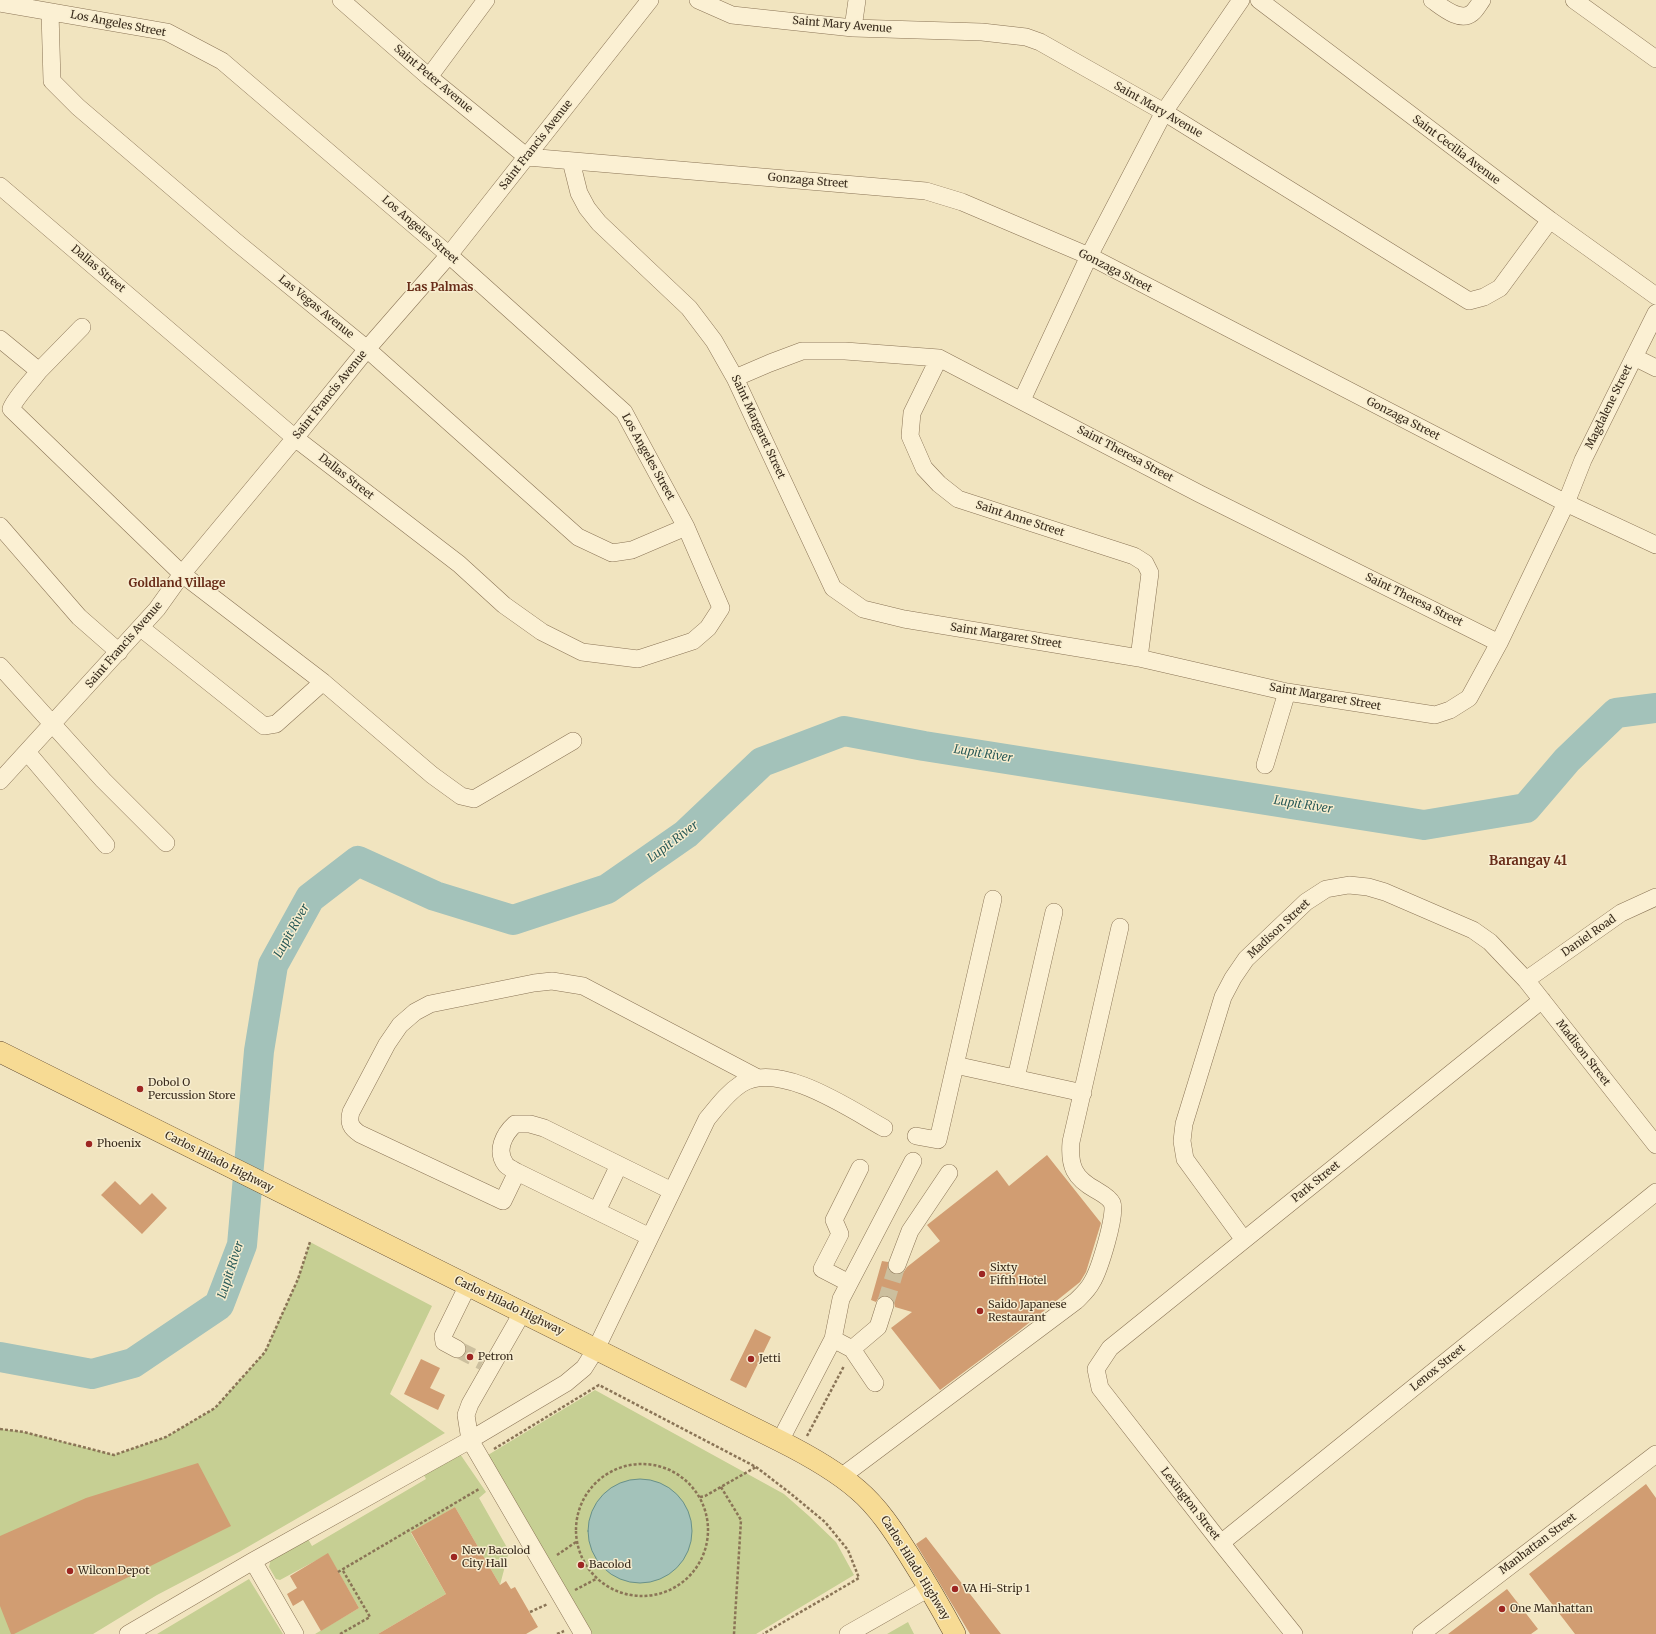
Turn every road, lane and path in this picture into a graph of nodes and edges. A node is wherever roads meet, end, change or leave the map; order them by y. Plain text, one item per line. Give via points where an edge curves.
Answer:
1 (341, 0) edge
2 (486, 0) edge
3 (650, 0) edge
4 (698, 0) edge
5 (857, 0) edge
6 (1241, 0) edge
7 (1259, 0) edge
8 (1432, 0) edge
9 (1482, 0) edge
10 (1574, 0) edge
11 (0, 2) edge
12 (50, 12) junction
13 (853, 28) junction
14 (1656, 59) edge
15 (429, 77) junction
16 (1164, 112) junction
17 (527, 157) junction
18 (571, 161) junction
19 (0, 186) edge
20 (1550, 220) junction
21 (449, 255) junction
22 (1089, 256) junction
23 (1656, 296) edge
24 (1656, 313) edge
25 (82, 327) dead end
26 (0, 339) edge
27 (367, 349) junction
28 (1634, 357) junction
29 (939, 358) junction
30 (1656, 368) edge
31 (39, 371) junction
32 (736, 378) junction
33 (1022, 400) junction
34 (296, 438) junction
35 (1566, 503) junction
36 (0, 526) edge
37 (686, 527) junction
38 (1656, 545) edge
39 (182, 574) junction
40 (721, 608) joint
41 (141, 628) junction
42 (1499, 643) junction
43 (119, 652) junction
44 (1139, 658) junction
45 (0, 666) edge
46 (323, 682) junction
47 (1287, 692) junction
48 (53, 724) junction
49 (573, 742) dead end
50 (27, 752) junction
51 (1265, 765) dead end
52 (0, 781) edge
53 (166, 843) dead end
54 (106, 845) dead end
55 (1656, 897) edge
56 (993, 899) dead end
57 (1054, 912) dead end
58 (1120, 927) dead end
59 (1526, 980) junction
60 (1542, 1000) junction
61 (0, 1052) edge
62 (955, 1065) junction
63 (756, 1077) junction
64 (1016, 1078) junction
65 (1083, 1093) junction
66 (884, 1128) dead end
67 (916, 1136) dead end
68 (1656, 1145) edge
69 (913, 1161) dead end
70 (619, 1165) junction
71 (860, 1168) dead end
72 (517, 1172) junction
73 (949, 1173) dead end
74 (672, 1191) junction
75 (1656, 1192) edge
76 (597, 1211) junction
77 (650, 1237) junction
78 (1244, 1240) junction
79 (310, 1242) dead end
80 (897, 1265) tunnel mouth
81 (849, 1283) junction
82 (468, 1285) junction
83 (885, 1304) tunnel mouth
84 (522, 1312) junction
85 (833, 1339) junction
86 (457, 1349) tunnel mouth
87 (596, 1349) junction
88 (852, 1349) junction
89 (1096, 1369) joint
90 (875, 1383) dead end
91 (0, 1429) edge
92 (470, 1440) junction
93 (780, 1441) junction
94 (799, 1451) junction
95 (1656, 1454) edge
96 (480, 1458) junction
97 (756, 1468) junction
98 (841, 1477) junction
99 (493, 1480) junction
100 (721, 1487) junction
101 (700, 1497) junction
102 (576, 1542) junction
103 (1221, 1543) junction
104 (253, 1561) junction
105 (542, 1565) junction
106 (342, 1569) junction
107 (338, 1572) dead end
108 (929, 1588) junction
109 (128, 1634) edge
110 (295, 1634) edge
111 (340, 1634) edge
112 (583, 1634) edge
113 (734, 1634) edge
114 (763, 1634) edge
115 (848, 1634) edge
116 (955, 1634) edge
117 (1294, 1634) edge
118 (1421, 1634) edge

1 - 15 street, Saint Peter Avenue
2 - 15 street
3 - 17 street, Saint Francis Avenue
4 - 13 street, Saint Mary Avenue via 732,15
5 - 13 street
6 - 16 street
7 - 20 street, Saint Cecilia Avenue
8 - 9 street via 1450,13 1463,16 1472,14
10 - 14 street
11 - 12 street, Los Angeles Street
12 - 21 street, Los Angeles Street via 167,32 222,61
12 - 27 street, Las Vegas Avenue via 52,81 78,107
13 - 16 street, Saint Mary Avenue via 982,32 1026,37 1040,42
15 - 17 street, Saint Peter Avenue
16 - 20 street, Saint Mary Avenue via 1469,301 1484,297 1500,288
16 - 22 street
17 - 18 street, Gonzaga Street
17 - 21 street, Saint Francis Avenue
18 - 22 street, Gonzaga Street via 926,191 962,202
18 - 32 street, Saint Margaret Street via 579,193 586,208 689,308 714,341
19 - 34 street, Dallas Street
20 - 23 street, Saint Cecilia Avenue
21 - 27 street, Saint Francis Avenue
21 - 37 street, Los Angeles Street via 624,412
22 - 33 street
22 - 35 street, Gonzaga Street
24 - 28 street, Magdalene Street
25 - 31 street
26 - 31 street
27 - 34 street, Saint Francis Avenue
27 - 37 street, Las Vegas Avenue via 578,537 612,553 632,550
28 - 30 street
28 - 35 street, Magdalene Street via 1583,460
29 - 32 street, Saint Theresa Street via 845,351 802,352
29 - 33 street, Saint Theresa Street
29 - 44 street, Saint Anne Street via 912,413 910,436 924,468 958,499 1134,556 1145,563 1150,573
31 - 39 street via 11,409
32 - 44 street, Saint Margaret Street via 833,588 863,609 904,619
33 - 42 street, Saint Theresa Street via 1200,494
34 - 39 street, Saint Francis Avenue
34 - 40 street, Dallas Street via 459,564 504,605 542,632 582,652 638,659 693,641 708,628
35 - 38 street, Gonzaga Street
35 - 42 street, Saint Margaret Street
36 - 43 street via 79,617
37 - 40 street, Los Angeles Street
39 - 41 street, Saint Francis Avenue via 158,609
39 - 46 street
41 - 43 street, Saint Francis Avenue
41 - 46 street via 264,726 276,724
42 - 47 street, Saint Margaret Street via 1469,698 1450,710 1435,715
43 - 48 street, Saint Francis Avenue
44 - 47 street, Saint Margaret Street
45 - 48 street
46 - 49 street via 432,775 461,796 474,799
47 - 51 street
48 - 50 street, Saint Francis Avenue
48 - 53 street via 103,780
50 - 52 street, Saint Francis Avenue
50 - 54 street
55 - 59 street, Daniel Road via 1621,914
56 - 62 street
57 - 64 street
58 - 65 street
59 - 60 street, Madison Street
59 - 78 street, Madison Street via 1490,942 1473,930 1385,892 1349,885 1326,889 1306,902 1246,959 1232,978 1223,997 1184,1124 1182,1141 1185,1159
60 - 68 street, Madison Street
60 - 78 street, Park Street
61 - 82 main road, Carlos Hilado Highway
62 - 64 street
62 - 67 street via 938,1140
63 - 66 street via 773,1077 805,1086
63 - 72 street via 583,986 566,982 534,983 430,1004 415,1012 400,1025 387,1044 351,1112 350,1126 360,1134 503,1201
63 - 74 street via 741,1084 724,1098 707,1119
64 - 65 street
65 - 98 street via 1070,1154 1072,1168 1088,1186 1102,1193 1112,1203 1113,1217 1093,1282 1076,1301
69 - 81 street
70 - 72 street via 544,1128 530,1124 515,1124 506,1132 501,1146 501,1156 506,1165
70 - 74 street
70 - 76 street
71 - 81 street via 834,1220 840,1234 822,1269
72 - 76 street
73 - 80 street via 910,1231
74 - 77 street
75 - 103 street, Lenox Street
76 - 77 street
77 - 87 street
78 - 89 street, Park Street via 1110,1348
79 - 91 path via 298,1279 265,1352 215,1408 166,1438 114,1455 24,1432
81 - 85 street via 840,1299
82 - 84 main road, Carlos Hilado Highway
82 - 86 street via 443,1336 444,1342
83 - 88 street via 878,1327
84 - 87 main road, Carlos Hilado Highway
84 - 92 street via 487,1365 470,1404 466,1416
85 - 88 street
85 - 93 street
87 - 92 street via 584,1368 566,1383
87 - 93 main road, Carlos Hilado Highway
88 - 90 street
88 - 94 path
89 - 103 street, Lexington Street via 1100,1388
92 - 96 street
92 - 104 street
93 - 94 main road, Carlos Hilado Highway
94 - 98 main road, Carlos Hilado Highway
95 - 118 street, Manhattan Street
96 - 97 path via 598,1385
96 - 99 street
97 - 100 path
97 - 114 path via 824,1522 848,1550 859,1578
98 - 108 main road, Carlos Hilado Highway via 875,1507
99 - 105 street
99 - 106 path
100 - 101 path
100 - 113 path via 741,1520
101 - 102 path via 687,1481 670,1469 650,1464 629,1465 616,1469 594,1484 582,1502 576,1521
101 - 102 path via 707,1516 708,1538 702,1558 691,1576 674,1589 654,1596 633,1597 613,1591 596,1579 583,1562
102 - 105 path
103 - 117 street, Lexington Street
104 - 109 street
104 - 110 street
105 - 112 street
106 - 107 path
106 - 111 path via 370,1617
108 - 115 street
108 - 116 main road, Carlos Hilado Highway

